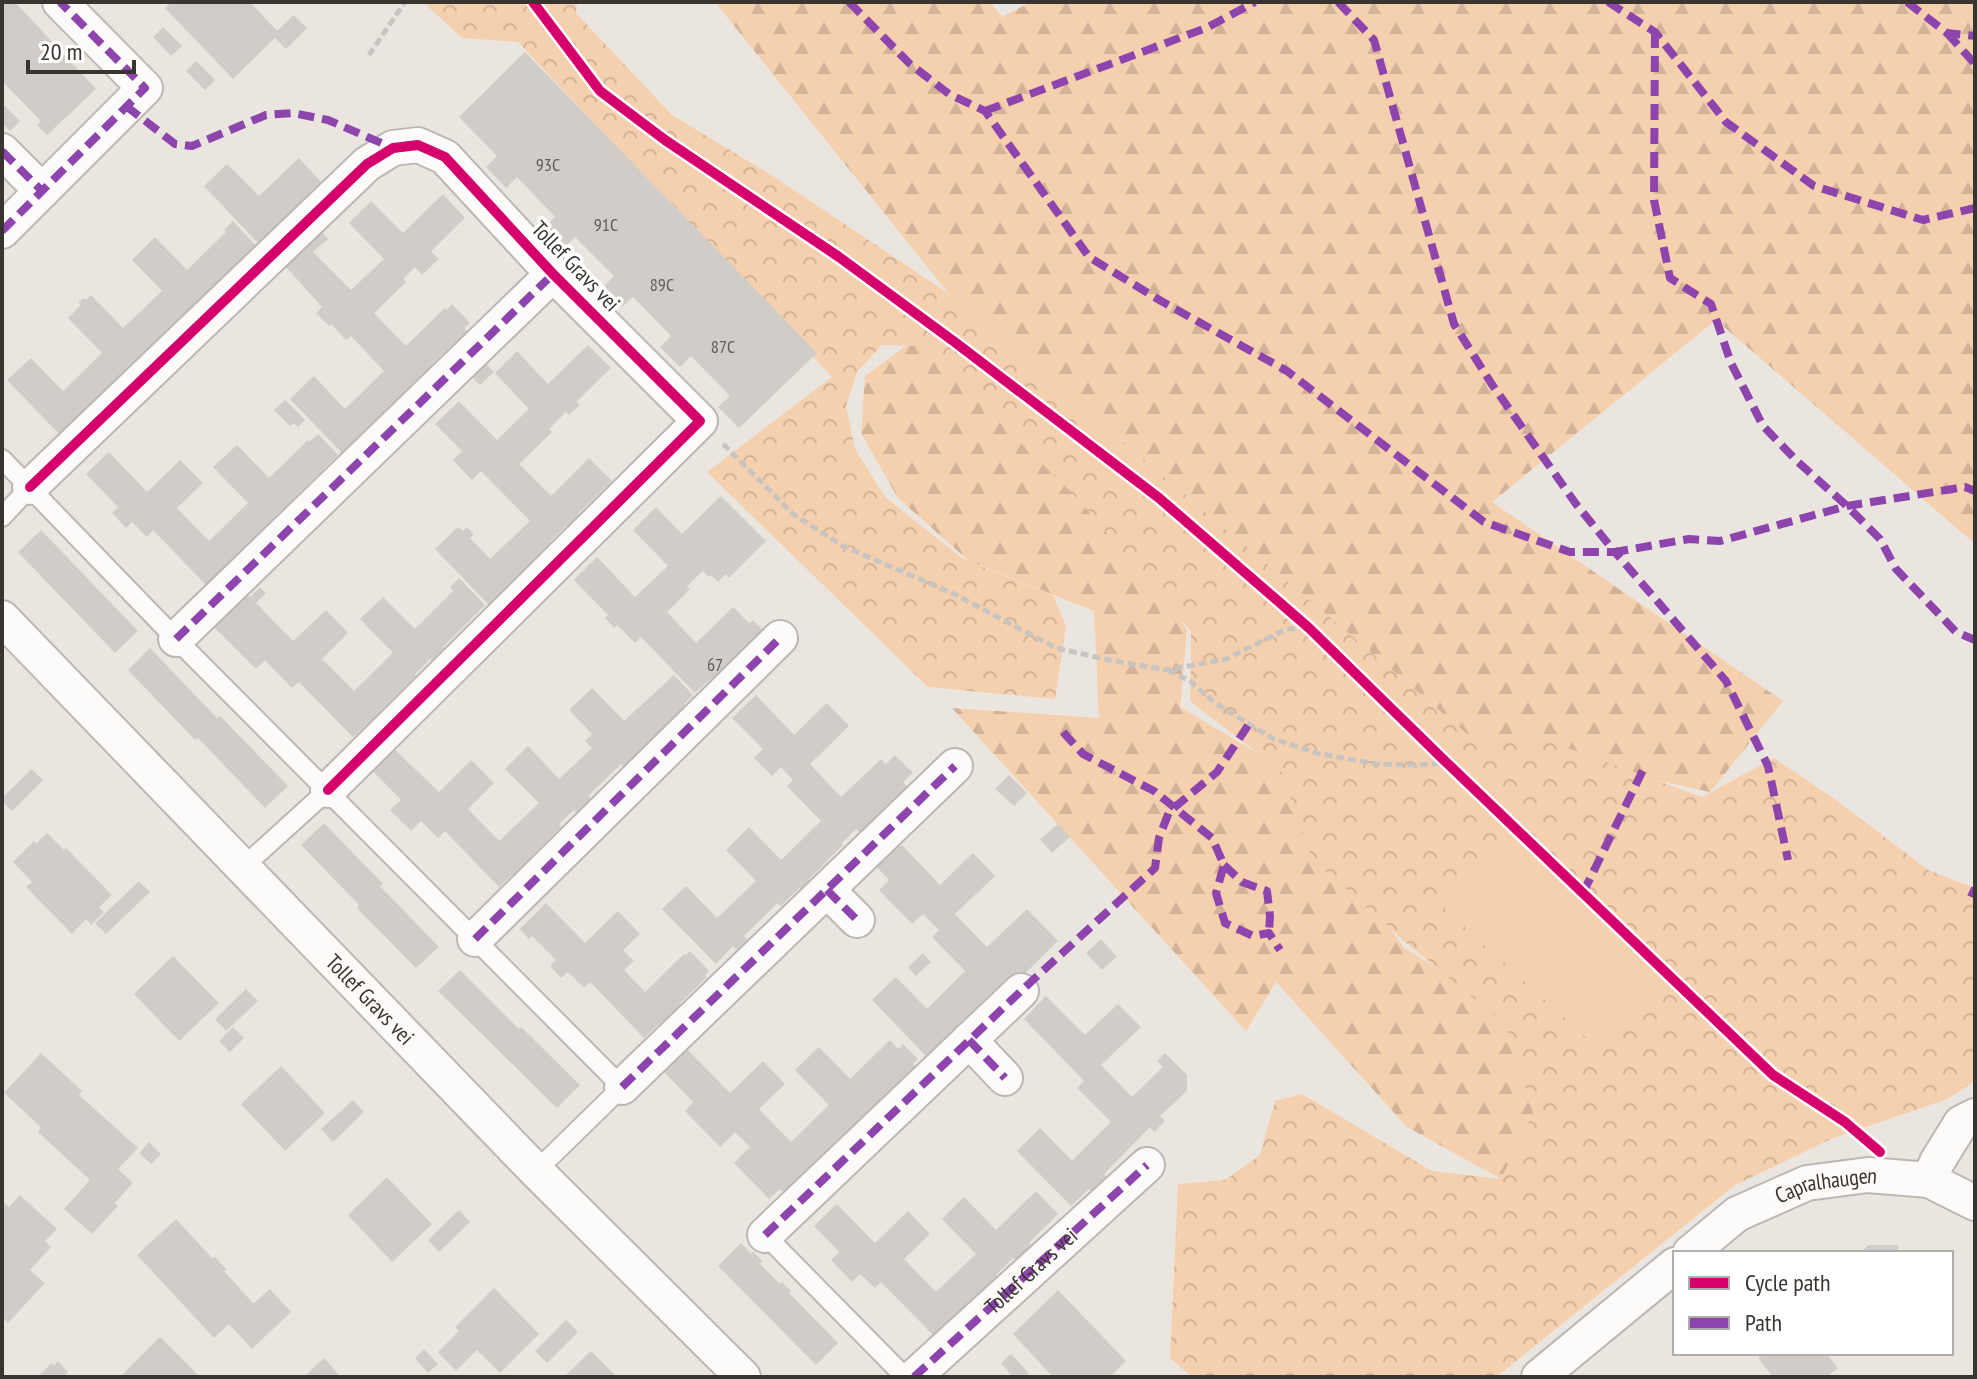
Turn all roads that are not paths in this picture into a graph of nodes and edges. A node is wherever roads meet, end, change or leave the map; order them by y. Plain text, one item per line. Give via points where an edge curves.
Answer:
1 (60, 2) edge
2 (2, 151) edge
3 (42, 191) junction
4 (2, 231) edge
5 (553, 274) junction
6 (2, 459) edge
7 (30, 487) junction
8 (2, 517) edge
9 (2, 618) edge
10 (780, 638) dead end
11 (176, 639) junction
12 (955, 766) dead end
13 (328, 790) junction
14 (243, 867) junction
15 (827, 890) junction
16 (857, 920) dead end
17 (475, 939) junction
18 (1021, 991) dead end
19 (969, 1040) junction
20 (1005, 1078) dead end
21 (622, 1087) junction
22 (1975, 1116) edge
23 (1147, 1165) dead end
24 (536, 1171) junction
25 (1929, 1180) junction
26 (1975, 1203) edge
27 (765, 1235) joint
28 (1692, 1251) edge
29 (1673, 1267) edge
30 (743, 1377) edge
31 (905, 1377) edge
32 (914, 1377) edge
33 (1539, 1377) edge

1 - 3 street via 145,88
2 - 3 street
3 - 4 street
5 - 7 street, Tollef Gravs vei via 445,157 418,145 393,148 367,164
5 - 11 street, Tollef Gravs vei
5 - 13 street, Tollef Gravs vei via 700,421
6 - 7 lane
7 - 8 lane
7 - 11 lane
9 - 14 street, Tollef Gravs vei
10 - 17 street
11 - 13 lane
12 - 15 street
13 - 14 lane
13 - 17 lane
14 - 24 street, Tollef Gravs vei
15 - 16 street
15 - 21 street
17 - 21 lane
18 - 19 street
19 - 20 street
19 - 27 street
21 - 24 lane
22 - 25 street via 1961,1123
23 - 32 street, Tollef Gravs vei
24 - 30 street, Tollef Gravs vei
25 - 26 street, Capralhaugen
25 - 28 street, Capralhaugen via 1868,1175 1807,1183 1737,1214
27 - 31 lane
29 - 33 street

